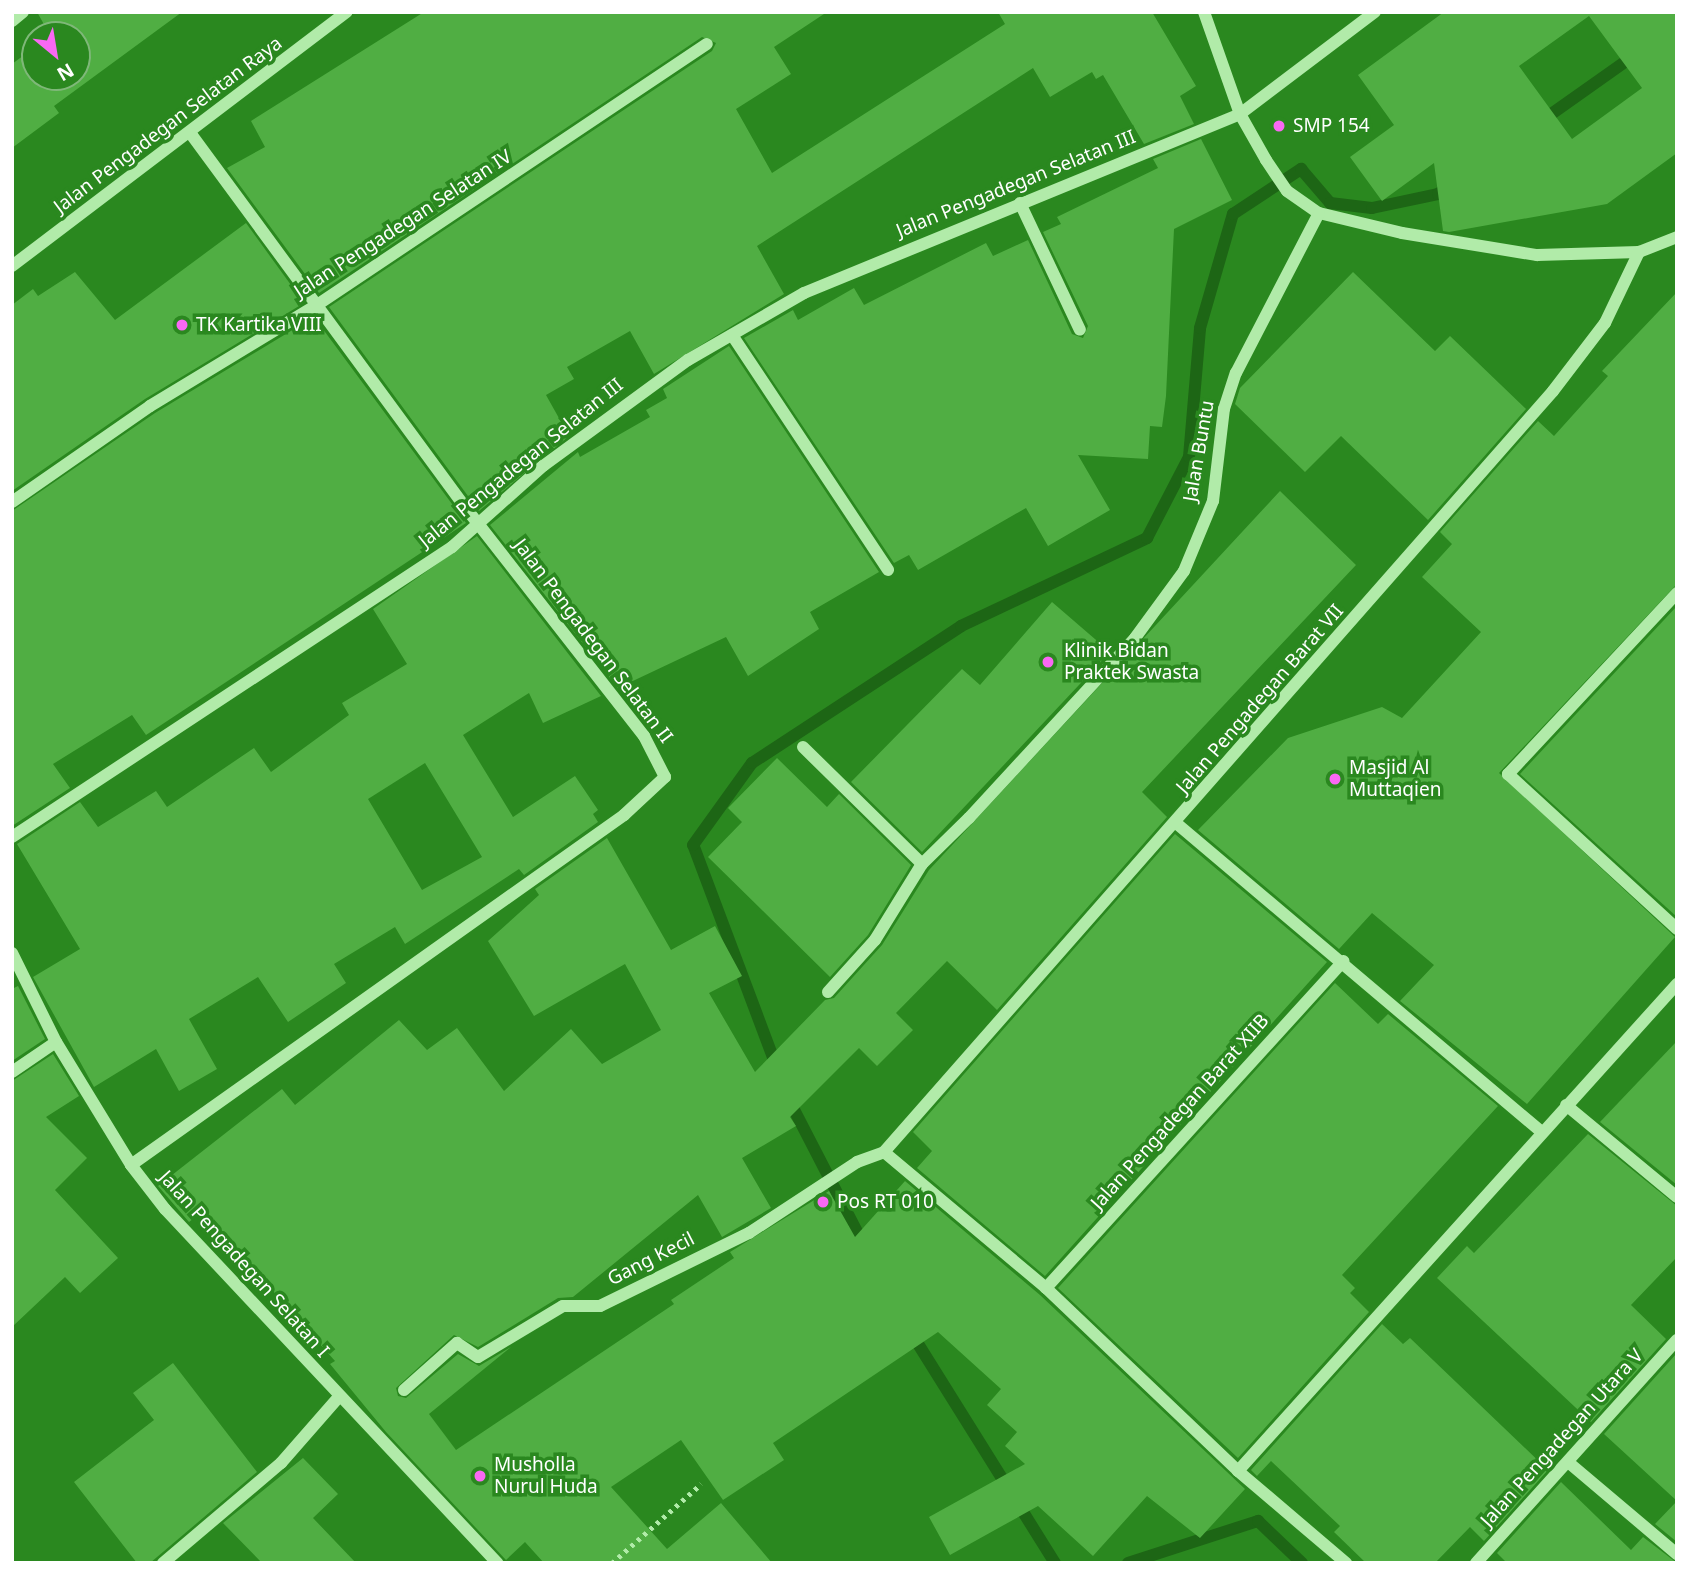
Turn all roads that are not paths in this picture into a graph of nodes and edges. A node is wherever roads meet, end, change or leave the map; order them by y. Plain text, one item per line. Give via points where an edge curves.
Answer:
1 (23, 12) edge
2 (347, 12) edge
3 (1204, 12) edge
4 (1375, 12) edge
5 (12, 21) edge
6 (707, 44) dead end
7 (1240, 114) junction
8 (191, 134) junction
9 (1020, 203) junction
10 (1319, 213) junction
11 (1677, 237) edge
12 (1639, 252) junction
13 (12, 266) edge
14 (317, 305) junction
15 (1080, 330) dead end
16 (732, 335) junction
17 (12, 502) edge
18 (479, 526) junction
19 (888, 570) dead end
20 (1677, 593) edge
21 (803, 747) dead end
22 (1176, 823) junction
23 (12, 837) edge
24 (922, 864) junction
25 (1677, 929) edge
26 (12, 953) edge
27 (1344, 961) junction
28 (1677, 984) edge
29 (828, 992) dead end
30 (57, 1042) junction
31 (12, 1072) edge
32 (1566, 1105) junction
33 (1542, 1132) junction
34 (884, 1152) junction
35 (131, 1165) junction
36 (1677, 1196) edge
37 (1046, 1288) junction
38 (1677, 1340) edge
39 (404, 1390) dead end
40 (338, 1398) junction
41 (1568, 1462) junction
42 (1238, 1471) junction
43 (1677, 1555) edge
44 (163, 1563) edge
45 (498, 1563) edge
46 (1346, 1563) edge
47 (1476, 1563) edge

1 - 5 street
2 - 8 street, Jalan Pengadegan Selatan Raya
3 - 7 street
4 - 7 street, Jalan Pengadegan Selatan III
6 - 14 street, Jalan Pengadegan Selatan IV
7 - 9 street, Jalan Pengadegan Selatan III
7 - 10 street via 1287,191
8 - 13 street, Jalan Pengadegan Selatan Raya
8 - 14 street, Jalan Pengadegan Selatan II
9 - 15 street
9 - 16 street, Jalan Pengadegan Selatan III via 804,293
10 - 12 street via 1402,233 1537,255
10 - 24 street, Jalan Buntu via 1236,373 1224,410 1213,501 1184,571 1135,638
11 - 12 street
12 - 22 street, Jalan Pengadegan Barat VII via 1605,323 1553,391
14 - 17 street, Jalan Pengadegan Selatan IV via 150,405
14 - 18 street, Jalan Pengadegan Selatan II
16 - 18 street, Jalan Pengadegan Selatan III via 643,390 543,466
16 - 19 street
18 - 23 street, Jalan Pengadegan Selatan III
18 - 35 street, Jalan Pengadegan Selatan II via 644,736 664,781
20 - 25 street via 1508,774
21 - 24 street
22 - 27 street
22 - 34 street, Jalan Pengadegan Barat VII
24 - 29 street, Jalan Buntu via 875,940
26 - 30 street, Jalan Pengadegan Selatan I
27 - 33 street
27 - 37 street, Jalan Pengadegan Barat XIIB
28 - 32 street
30 - 31 street
30 - 35 street, Jalan Pengadegan Selatan I
32 - 33 street
32 - 36 street
33 - 42 street
34 - 37 street
34 - 39 street, Gang Kecil via 857,1162 749,1233 600,1306 564,1306 478,1357 457,1343
35 - 40 street, Jalan Pengadegan Selatan I via 184,1232
37 - 42 street
38 - 41 street, Jalan Pengadegan Utara V
40 - 44 street via 281,1463
40 - 45 street, Jalan Pengadegan Selatan I
41 - 43 street
41 - 47 street, Jalan Pengadegan Utara V
42 - 46 street

